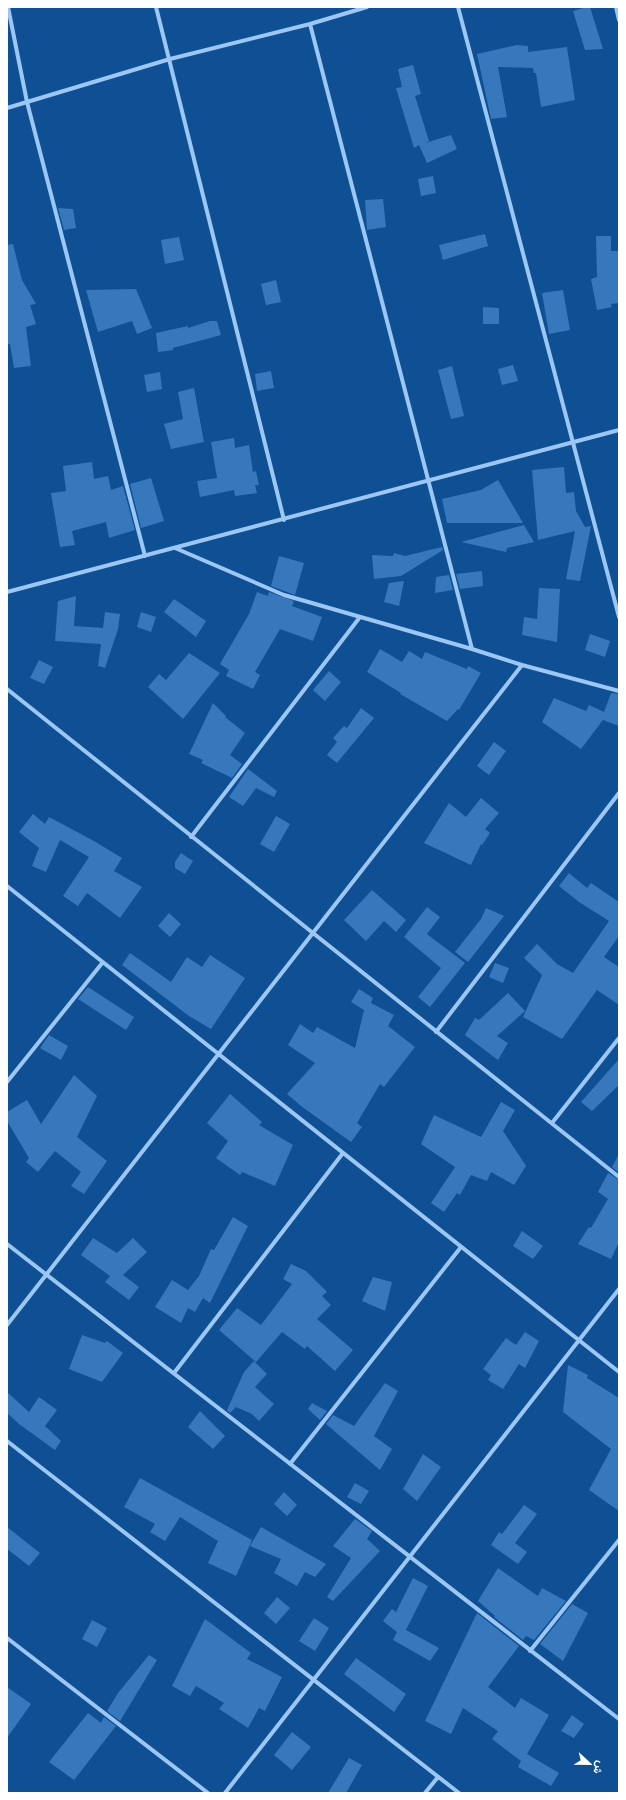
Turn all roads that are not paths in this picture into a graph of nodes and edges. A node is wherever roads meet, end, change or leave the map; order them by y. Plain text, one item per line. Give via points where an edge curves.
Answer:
1 (8, 7) edge
2 (156, 7) edge
3 (368, 7) edge
4 (458, 7) edge
5 (616, 7) edge
6 (619, 20) edge
7 (310, 24) junction
8 (170, 60) junction
9 (27, 102) junction
10 (7, 108) edge
11 (619, 430) edge
12 (573, 443) junction
13 (429, 480) junction
14 (284, 520) junction
15 (175, 548) junction
16 (145, 556) junction
17 (7, 592) edge
18 (360, 617) junction
19 (619, 617) edge
20 (472, 649) junction
21 (522, 665) junction
22 (7, 689) edge
23 (619, 691) edge
24 (619, 793) edge
25 (191, 837) junction
26 (7, 886) edge
27 (312, 934) junction
28 (102, 962) junction
29 (436, 1032) junction
30 (619, 1038) edge
31 (218, 1054) junction
32 (7, 1082) edge
33 (552, 1123) junction
34 (343, 1153) junction
35 (619, 1176) edge
36 (7, 1244) edge
37 (461, 1247) junction
38 (47, 1274) junction
39 (619, 1289) edge
40 (7, 1325) edge
41 (579, 1341) junction
42 (619, 1372) edge
43 (174, 1374) junction
44 (7, 1441) edge
45 (290, 1464) junction
46 (619, 1540) edge
47 (409, 1557) junction
48 (7, 1638) edge
49 (530, 1651) junction
50 (313, 1680) junction
51 (619, 1719) edge
52 (438, 1776) junction
53 (208, 1793) edge
54 (225, 1793) edge
55 (425, 1793) edge
56 (459, 1793) edge

1 - 9 street
2 - 8 street
3 - 7 street
4 - 12 street
5 - 6 street
7 - 8 street
7 - 13 street
8 - 9 street
8 - 14 street
9 - 10 street
9 - 16 street
11 - 12 street
12 - 13 street
12 - 19 street
13 - 14 street
13 - 20 street
14 - 15 street
15 - 16 street
15 - 18 street via 284,595
16 - 17 street
18 - 20 street
18 - 25 street
20 - 21 street
21 - 23 street
21 - 27 street
22 - 25 street
24 - 29 street
25 - 27 street
26 - 28 street
27 - 29 street
27 - 31 street
28 - 31 street
28 - 32 street
29 - 33 street
30 - 33 street
31 - 34 street
31 - 38 street
33 - 35 street
34 - 37 street
34 - 43 street
36 - 38 street
37 - 41 street
37 - 45 street
38 - 40 street
38 - 43 street
39 - 41 street
41 - 42 street
41 - 47 street
43 - 45 street
44 - 50 street
45 - 47 street
46 - 49 street
47 - 49 street
47 - 50 street
48 - 53 street
49 - 51 street
50 - 52 street
50 - 54 street
52 - 55 street
52 - 56 street

